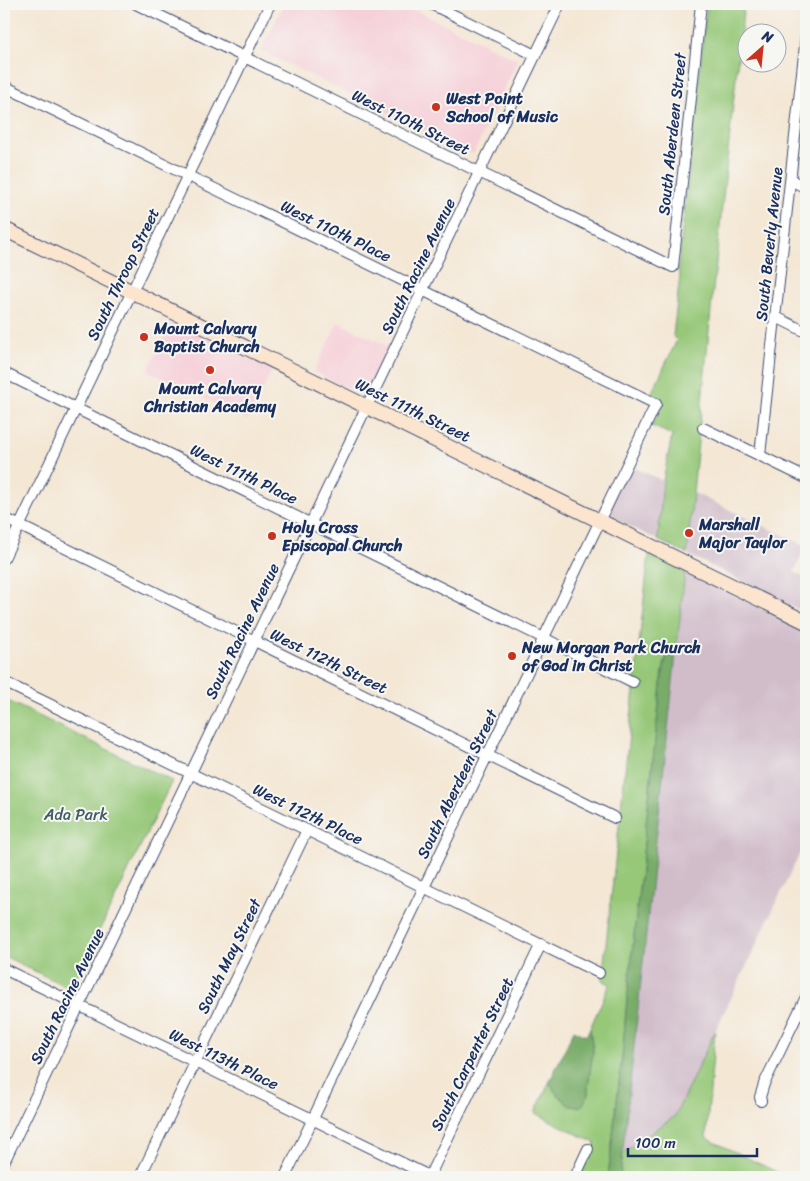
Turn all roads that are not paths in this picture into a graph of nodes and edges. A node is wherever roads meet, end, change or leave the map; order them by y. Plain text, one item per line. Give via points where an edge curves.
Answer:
1 (136, 4) edge
2 (270, 4) edge
3 (431, 4) edge
4 (560, 4) edge
5 (701, 4) edge
6 (806, 41) edge
7 (536, 55) junction
8 (244, 57) junction
9 (4, 86) edge
10 (479, 172) junction
11 (187, 175) junction
12 (791, 180) junction
13 (806, 188) edge
14 (4, 229) edge
15 (673, 267) joint
16 (422, 290) junction
17 (131, 291) junction
18 (776, 317) junction
19 (806, 332) edge
20 (4, 374) edge
21 (656, 404) joint
22 (367, 406) junction
23 (75, 409) junction
24 (703, 428) dead end
25 (760, 455) junction
26 (806, 478) edge
27 (4, 518) edge
28 (600, 521) junction
29 (310, 524) junction
30 (19, 526) junction
31 (4, 558) edge
32 (806, 622) edge
33 (544, 638) junction
34 (254, 641) junction
35 (4, 682) edge
36 (632, 682) dead end
37 (487, 755) junction
38 (191, 773) junction
39 (615, 818) dead end
40 (307, 830) junction
41 (424, 887) junction
42 (541, 944) junction
43 (4, 969) edge
44 (599, 973) dead end
45 (806, 997) edge
46 (79, 1006) junction
47 (195, 1062) junction
48 (761, 1101) dead end
49 (312, 1119) junction
50 (588, 1149) dead end
51 (4, 1162) edge
52 (140, 1177) edge
53 (285, 1177) edge
54 (430, 1177) edge
55 (575, 1177) edge

1 - 8 street, West 110th Street
2 - 8 street, South Throop Street
3 - 7 street
4 - 7 street, South Racine Avenue
5 - 15 street, South Aberdeen Street
6 - 12 street, South Beverly Avenue
7 - 10 street, South Racine Avenue
8 - 10 street, West 110th Street
8 - 11 street, South Throop Street
9 - 11 street, West 110th Place
10 - 15 street, West 110th Street
10 - 16 street, South Racine Avenue
11 - 16 street, West 110th Place
11 - 17 street, South Throop Street
12 - 13 street
12 - 18 street, South Beverly Avenue
14 - 17 main road, West 111th Street
16 - 21 street, West 110th Place
16 - 22 street, South Racine Avenue
17 - 22 main road, West 111th Street
17 - 23 street, South Throop Street
18 - 19 street
18 - 25 street, South Beverly Avenue
20 - 23 street, West 111th Place
21 - 28 street, South Aberdeen Street
22 - 28 main road, West 111th Street
22 - 29 street, South Racine Avenue
23 - 29 street, West 111th Place
23 - 30 street, South Throop Street
24 - 25 street
25 - 26 street
27 - 30 street, West 112th Street
28 - 32 main road, West 111th Street
28 - 33 street, South Aberdeen Street
29 - 33 street, West 111th Place
29 - 34 street, South Racine Avenue
30 - 31 street, South Throop Street
30 - 34 street, West 112th Street
33 - 36 street, West 111th Place
33 - 37 street, South Aberdeen Street
34 - 37 street, West 112th Street
34 - 38 street, South Racine Avenue
35 - 38 street, West 112th Place
37 - 39 street, West 112th Street
37 - 41 street, South Aberdeen Street
38 - 40 street, West 112th Place
38 - 46 street, South Racine Avenue
40 - 41 street, West 112th Place
40 - 47 street, South May Street
41 - 42 street, West 112th Place
41 - 49 street, South Aberdeen Street
42 - 44 street, West 112th Place
42 - 54 street, South Carpenter Street
43 - 46 street, West 113th Place
45 - 48 street via 764,1084
46 - 47 street, West 113th Place
46 - 51 street, South Racine Avenue
47 - 49 street, West 113th Place
47 - 52 street, South May Street
49 - 53 street, South Aberdeen Street
49 - 54 street, West 113th Place
50 - 55 street

